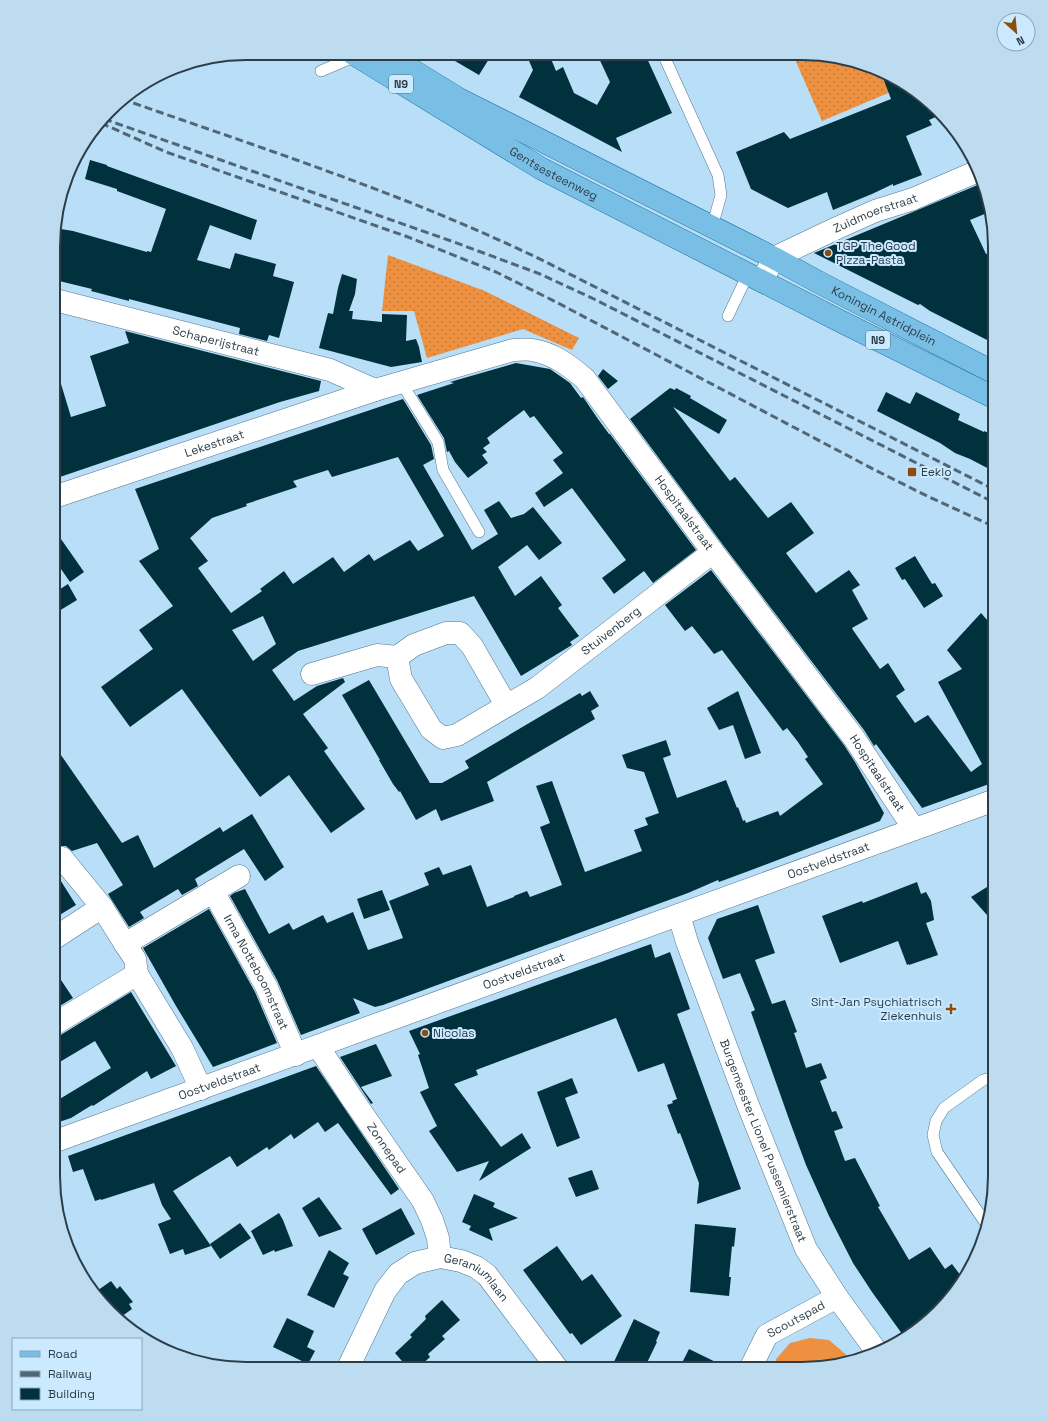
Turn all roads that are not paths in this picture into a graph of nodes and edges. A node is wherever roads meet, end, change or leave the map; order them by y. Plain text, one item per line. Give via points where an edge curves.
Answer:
1 (344, 60) edge
2 (362, 60) edge
3 (395, 60) edge
4 (667, 60) edge
5 (321, 71) dead end
6 (973, 173) edge
7 (712, 227) junction
8 (774, 258) junction
9 (755, 278) junction
10 (60, 302) edge
11 (728, 316) dead end
12 (988, 369) edge
13 (401, 382) junction
14 (375, 390) junction
15 (988, 394) edge
16 (60, 495) edge
17 (479, 532) dead end
18 (713, 552) junction
19 (397, 656) junction
20 (312, 674) dead end
21 (506, 705) junction
22 (988, 803) edge
23 (914, 829) junction
24 (62, 858) dead end
25 (239, 876) dead end
26 (213, 891) junction
27 (102, 907) junction
28 (679, 915) junction
29 (60, 934) edge
30 (124, 944) junction
31 (137, 974) junction
32 (60, 1020) edge
33 (318, 1046) junction
34 (296, 1055) junction
35 (988, 1079) edge
36 (201, 1089) junction
37 (60, 1139) edge
38 (983, 1219) edge
39 (440, 1257) junction
40 (837, 1297) junction
41 (874, 1348) edge
42 (351, 1362) edge
43 (552, 1362) edge
44 (754, 1362) edge

1 - 5 lane
2 - 9 main road, Gentsesteenweg / N9 via 542,169
3 - 7 main road, Gentsesteenweg / N9 via 459,99
4 - 7 lane via 718,175 721,195
6 - 8 street, Zuidmoerstraat via 913,199 875,211
7 - 8 main road, Gentsesteenweg / N9
8 - 9 street
8 - 12 main road, Koningin Astridplein / N9
9 - 11 lane
9 - 15 main road, Koningin Astridplein / N9
10 - 14 street, Schaperijstraat via 330,370
13 - 14 street, Hospitaalstraat
13 - 17 lane via 438,442 443,470
13 - 18 street, Hospitaalstraat via 513,350 532,350 553,356 585,379
14 - 16 street, Lekestraat
18 - 21 street, Stuivenberg via 537,688
18 - 23 street, Hospitaalstraat via 854,738
19 - 20 street via 377,655
19 - 21 street via 414,645 446,633 460,633 472,646
19 - 21 street, Stuivenberg via 402,679 431,729 442,738 456,735
22 - 23 street, Oostveldstraat
23 - 28 street, Oostveldstraat
24 - 27 street
25 - 26 street
26 - 30 street
26 - 34 street, Irma Notteboomstraat via 266,986
27 - 29 street
27 - 30 street
28 - 33 street, Oostveldstraat
28 - 40 street, Burgemeester Lionel Pussemierstraat via 748,1105 806,1249
30 - 31 street via 135,959
31 - 32 street
31 - 36 street via 182,1048
33 - 34 street, Oostveldstraat
33 - 39 street, Zonnepad via 423,1201 438,1238
34 - 36 street, Oostveldstraat
35 - 38 lane via 944,1108 936,1121 934,1135 937,1152
36 - 37 street, Oostveldstraat
39 - 42 street, Geraniumlaan via 414,1263 398,1274 385,1291
39 - 43 street, Geraniumlaan via 461,1261 487,1275
40 - 41 street, Burgemeester Lionel Pussemierstraat
40 - 44 street, Scoutspad via 767,1335

